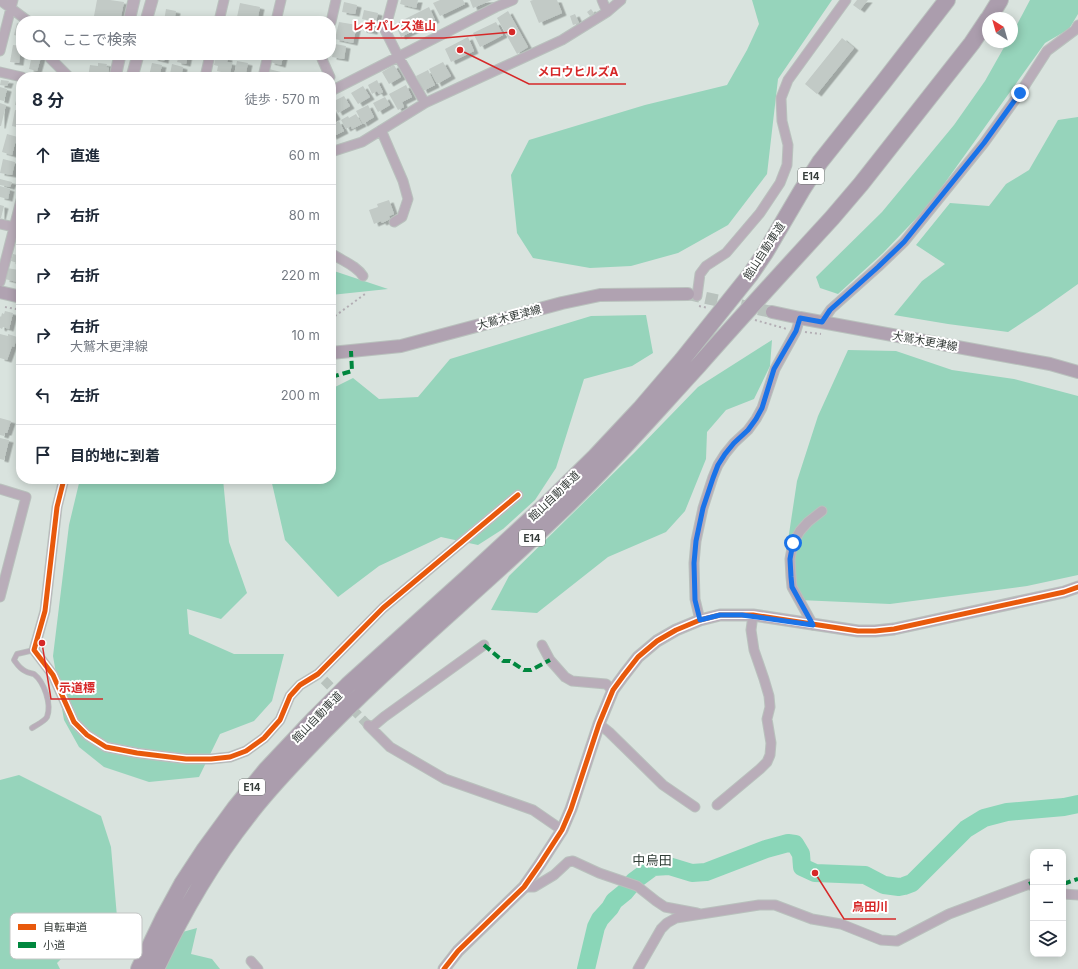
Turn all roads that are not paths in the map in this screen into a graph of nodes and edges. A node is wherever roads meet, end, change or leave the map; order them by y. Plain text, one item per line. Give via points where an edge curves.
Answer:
1 (0, 0) edge
2 (134, 0) edge
3 (152, 0) edge
4 (224, 0) edge
5 (281, 0) edge
6 (336, 0) edge
7 (393, 0) edge
8 (513, 0) edge
9 (602, 0) edge
10 (621, 0) edge
11 (846, 0) edge
12 (948, 0) edge
13 (1000, 0) edge
14 (12, 4) edge
15 (607, 12) junction
16 (992, 12) edge
17 (23, 16) edge
18 (130, 16) edge
19 (147, 16) edge
20 (220, 16) edge
21 (277, 16) edge
22 (332, 16) edge
23 (1078, 25) edge
24 (982, 28) edge
25 (0, 51) edge
26 (398, 56) junction
27 (52, 60) edge
28 (119, 60) edge
29 (137, 60) edge
30 (209, 60) edge
31 (267, 60) edge
32 (322, 60) edge
33 (0, 72) edge
34 (64, 72) edge
35 (116, 72) edge
36 (133, 72) edge
37 (206, 72) edge
38 (264, 72) edge
39 (327, 72) edge
40 (16, 76) edge
41 (336, 88) edge
42 (424, 103) junction
43 (381, 130) junction
44 (336, 150) edge
45 (16, 219) edge
46 (394, 222) dead end
47 (0, 224) edge
48 (14, 227) junction
49 (336, 256) edge
50 (363, 276) dead end
51 (0, 282) edge
52 (0, 292) edge
53 (692, 295) joint
54 (16, 296) edge
55 (772, 312) tunnel mouth
56 (800, 318) junction
57 (822, 322) junction
58 (336, 352) edge
59 (1078, 372) edge
60 (63, 484) edge
61 (0, 489) edge
62 (518, 495) dead end
63 (822, 511) dead end
64 (1078, 587) edge
65 (0, 597) edge
66 (753, 616) junction
67 (700, 620) junction
68 (813, 625) junction
69 (484, 645) dead end
70 (542, 645) dead end
71 (34, 650) junction
72 (613, 690) junction
73 (599, 724) junction
74 (32, 728) dead end
75 (717, 805) dead end
76 (696, 807) dead end
77 (562, 830) junction
78 (1031, 885) edge
79 (524, 887) junction
80 (1066, 894) edge
81 (1078, 894) edge
82 (704, 914) junction
83 (251, 961) dead end
84 (139, 969) edge
85 (156, 969) edge
86 (258, 969) edge
87 (444, 969) edge
88 (638, 969) edge

1 - 14 street
2 - 18 street
3 - 19 street
4 - 20 street
5 - 21 street
6 - 22 street
7 - 26 street via 385,30
8 - 26 street
9 - 15 street
10 - 15 street
11 - 53 street via 788,80 781,98 782,121 788,145 787,165 780,183 760,213 726,253 706,266
12 - 84 highway, 館山自動車道 / E14 via 820,162 750,274 640,409 547,504 348,685 266,770 235,808 182,884
13 - 16 highway, 館山自動車道 / E14
14 - 17 street
14 - 25 street
15 - 42 street via 562,40
23 - 57 street via 1047,51 984,143 904,242 830,310
24 - 85 highway, 館山自動車道 / E14 via 861,184 607,466 558,515 359,697 278,780 247,817 199,886
26 - 41 street
26 - 42 street
27 - 34 street
28 - 35 street
29 - 36 street
30 - 37 street
31 - 38 street
32 - 39 street
33 - 40 street
42 - 43 street
43 - 44 street via 362,142
43 - 46 street via 403,181 408,200 402,217
45 - 48 street
47 - 48 street
48 - 51 street
49 - 50 street via 355,267
52 - 54 main road
53 - 58 main road, 大鷲木更津線 via 600,295 401,346
55 - 56 main road, 大鷲木更津線
56 - 57 main road, 大鷲木更津線
56 - 67 street via 796,331 774,369 762,408 748,430 734,443 718,465 703,508 694,563 695,600
57 - 59 main road, 大鷲木更津線 via 1050,364
60 - 71 street via 57,507 45,611
61 - 65 street via 26,497
62 - 71 street via 383,608 321,677 300,685 290,696 280,720 264,738 246,751 230,757 186,759 106,747 87,735 74,722 54,675
63 - 68 street via 800,531 793,543 790,559 792,587
64 - 68 street via 894,629 858,631
66 - 67 street via 720,615
66 - 68 street
66 - 75 street via 751,630 754,650 770,707 767,719 771,742 770,755 760,769
67 - 72 street via 657,641 638,657
69 - 77 street via 369,726 390,747 445,779 533,810
70 - 72 street via 550,660 565,677 572,681 606,684
71 - 74 lane via 17,654 14,660 24,671 38,679 47,696 46,718
72 - 73 street
73 - 76 street via 663,785
73 - 77 street
77 - 79 street
78 - 82 street via 949,914 897,941 881,940 841,924 812,919 776,905 759,905
79 - 82 street via 534,887 554,875 568,862 574,861 637,886 665,907
79 - 87 street via 458,951
80 - 81 street
82 - 88 street via 676,918 667,923
83 - 86 street

